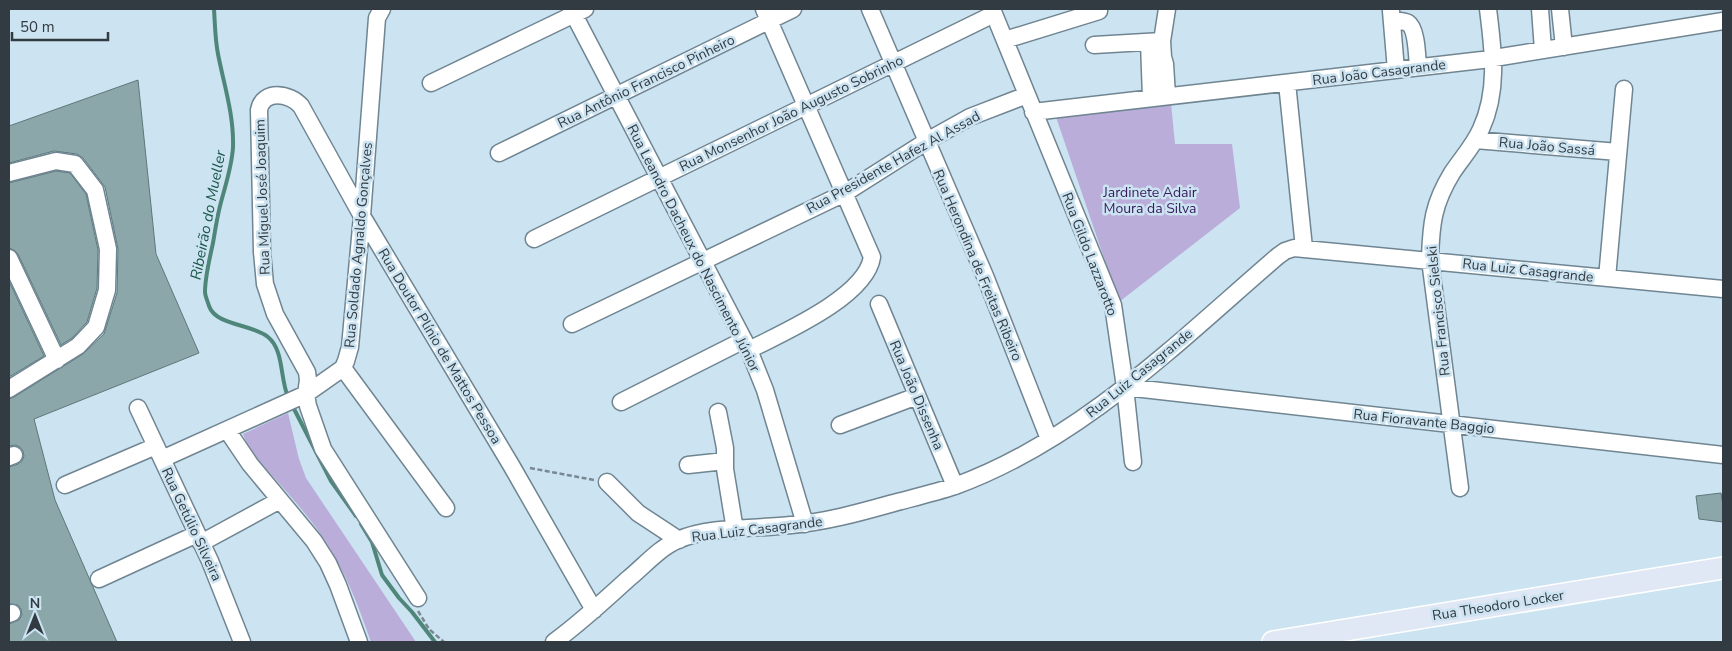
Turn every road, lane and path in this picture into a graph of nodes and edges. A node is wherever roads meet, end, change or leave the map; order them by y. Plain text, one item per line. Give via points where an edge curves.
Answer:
1 (381, 9) edge
2 (793, 9) edge
3 (870, 9) edge
4 (1167, 9) edge
5 (1488, 9) edge
6 (1540, 9) edge
7 (1560, 9) edge
8 (577, 11) edge
9 (993, 11) edge
10 (1099, 11) dead end
11 (1391, 14) edge
12 (767, 15) edge
13 (1723, 21) edge
14 (1005, 40) junction
15 (1155, 41) junction
16 (1094, 45) dead end
17 (1564, 47) junction
18 (1543, 50) junction
19 (1494, 58) junction
20 (893, 63) junction
21 (1418, 67) junction
22 (1396, 70) junction
23 (1287, 82) junction
24 (432, 83) dead end
25 (1624, 89) dead end
26 (276, 95) joint
27 (1026, 95) junction
28 (616, 96) junction
29 (1159, 97) junction
30 (806, 106) junction
31 (1033, 112) junction
32 (1475, 140) junction
33 (927, 141) junction
34 (1618, 152) junction
35 (499, 153) dead end
36 (9, 172) edge
37 (659, 178) junction
38 (845, 193) junction
39 (362, 216) junction
40 (534, 239) dead end
41 (1304, 248) junction
42 (9, 258) edge
43 (1430, 260) junction
44 (702, 261) junction
45 (1607, 278) junction
46 (1723, 289) edge
47 (879, 304) dead end
48 (572, 324) dead end
49 (746, 345) junction
50 (57, 360) junction
51 (342, 368) junction
52 (1125, 387) junction
53 (9, 389) edge
54 (917, 396) junction
55 (296, 399) junction
56 (621, 402) dead end
57 (138, 408) dead end
58 (718, 412) dead end
59 (1452, 424) junction
60 (840, 425) dead end
61 (227, 430) junction
62 (1049, 439) junction
63 (159, 453) junction
64 (1723, 455) edge
65 (725, 461) junction
66 (1132, 462) dead end
67 (511, 465) junction
68 (688, 466) dead end
69 (607, 482) joint
70 (65, 485) dead end
71 (955, 486) junction
72 (1460, 488) dead end
73 (280, 500) junction
74 (446, 508) dead end
75 (805, 524) junction
76 (735, 530) junction
77 (199, 539) junction
78 (679, 540) junction
79 (1723, 568) edge
80 (99, 579) dead end
81 (418, 598) joint
82 (594, 610) junction
83 (242, 642) edge
84 (359, 642) edge
85 (444, 642) edge
86 (554, 642) edge
87 (1273, 642) edge

1 - 39 street, Rua Soldado Agnaldo Gonçalves via 377,18
2 - 12 street, Rua Antônio Francisco Pinheiro
3 - 20 street, Rua Herondina de Freitas Ribeiro
4 - 15 street
5 - 19 street, Rua Francisco Sielski
6 - 18 street
7 - 17 street
8 - 24 street
8 - 28 street, Rua Leandro Dacheux do Nascimento Júnior
9 - 14 street, Rua Gildo Lazzarotto
9 - 20 street, Rua Monsenhor João Augusto Sobrinho
10 - 14 street
11 - 21 street via 1412,27
11 - 22 street
12 - 28 street, Rua Antônio Francisco Pinheiro
12 - 30 street
13 - 17 street, Rua João Casagrande
14 - 27 street, Rua Gildo Lazzarotto
15 - 16 street
15 - 29 street via 1165,64
17 - 18 street, Rua João Casagrande
18 - 19 street, Rua João Casagrande
19 - 21 street, Rua João Casagrande
19 - 32 street, Rua Francisco Sielski via 1490,102
20 - 30 street, Rua Monsenhor João Augusto Sobrinho
20 - 33 street, Rua Herondina de Freitas Ribeiro
21 - 22 street, Rua João Casagrande
22 - 23 street, Rua João Casagrande
23 - 29 street, Rua João Casagrande
23 - 41 street
25 - 34 street
26 - 39 street, Rua Doutor Plínio de Mattos Pessoa via 290,97 301,106
26 - 55 street, Rua Miguel José Joaquim via 264,100 259,110 262,268 270,301 307,372 308,380
27 - 31 street, Rua Gildo Lazzarotto
27 - 33 street, Rua Presidente Hafez Al Assad via 970,117
28 - 35 street, Rua Antônio Francisco Pinheiro
28 - 37 street, Rua Leandro Dacheux do Nascimento Júnior
29 - 31 street, Rua João Casagrande
30 - 37 street, Rua Monsenhor João Augusto Sobrinho
30 - 38 street
31 - 52 street, Rua Gildo Lazzarotto via 1110,295
32 - 34 street, Rua João Sassá
32 - 43 street, Rua Francisco Sielski via 1436,204 1430,236
33 - 38 street, Rua Presidente Hafez Al Assad
33 - 62 street, Rua Herondina de Freitas Ribeiro
34 - 45 street
36 - 50 street via 56,162 75,164 94,190 108,249 107,290 96,327 78,346
37 - 40 street, Rua Monsenhor João Augusto Sobrinho
37 - 44 street, Rua Leandro Dacheux do Nascimento Júnior
38 - 44 street, Rua Presidente Hafez Al Assad
38 - 49 street via 872,257 869,268 851,290 827,309
39 - 51 street, Rua Soldado Agnaldo Gonçalves via 350,346
39 - 67 street, Rua Doutor Plínio de Mattos Pessoa
41 - 43 street, Rua Luiz Casagrande
41 - 52 street, Rua Luiz Casagrande via 1294,248 1278,256
42 - 50 street
43 - 45 street, Rua Luiz Casagrande
43 - 59 street, Rua Francisco Sielski
44 - 48 street, Rua Presidente Hafez Al Assad
44 - 49 street, Rua Leandro Dacheux do Nascimento Júnior
45 - 46 street, Rua Luiz Casagrande
47 - 54 street, Rua João Dissenha
49 - 56 street
49 - 75 street, Rua Leandro Dacheux do Nascimento Júnior via 765,390
50 - 53 street
51 - 55 street, Rua Soldado Agnaldo Gonçalves
51 - 74 street
52 - 59 street, Rua Fioravante Baggio
52 - 62 street, Rua Luiz Casagrande
52 - 66 street, Rua Gildo Lazzarotto
54 - 60 street
54 - 71 street, Rua João Dissenha
55 - 61 street, Rua Soldado Agnaldo Gonçalves
55 - 81 street, Rua Miguel José Joaquim via 310,414 323,449
57 - 63 street, Rua Getúlio Silveira
58 - 65 street
59 - 64 street, Rua Fioravante Baggio
59 - 72 street, Rua Francisco Sielski
61 - 63 street, Rua Soldado Agnaldo Gonçalves
61 - 73 street via 242,454
62 - 71 street, Rua Luiz Casagrande
63 - 70 street, Rua Soldado Agnaldo Gonçalves
63 - 77 street, Rua Getúlio Silveira
65 - 68 street
65 - 76 street
67 - 69 path
67 - 82 street, Rua Doutor Plínio de Mattos Pessoa
69 - 78 street via 638,513
71 - 75 street, Rua Luiz Casagrande
73 - 77 street
73 - 84 street via 328,563
75 - 76 street, Rua Luiz Casagrande
76 - 78 street, Rua Luiz Casagrande
77 - 80 street
77 - 83 street, Rua Getúlio Silveira
78 - 82 street, Rua Luiz Casagrande via 659,552
79 - 87 main road, Rua Theodoro Locker
81 - 85 path via 418,611
82 - 86 street, Rua Luiz Casagrande

